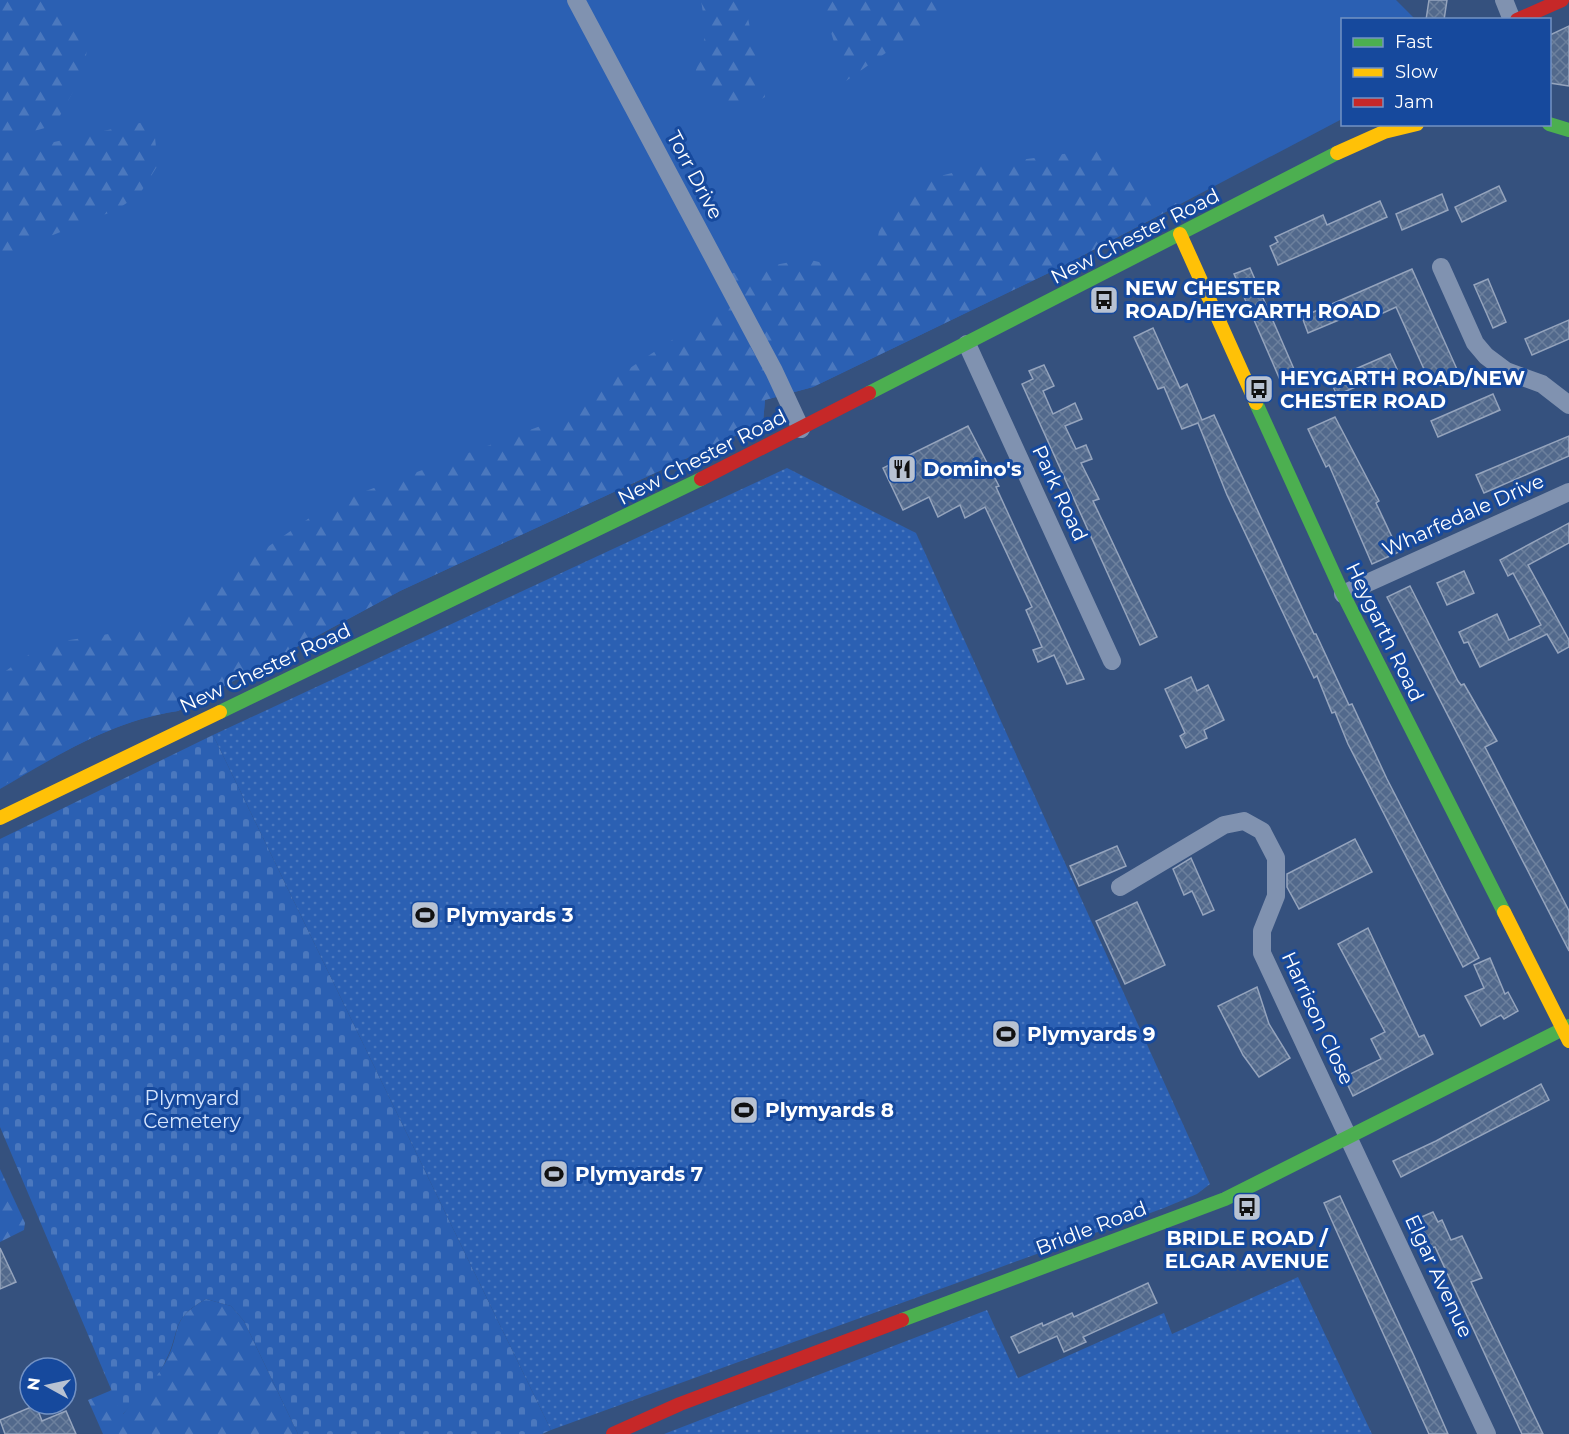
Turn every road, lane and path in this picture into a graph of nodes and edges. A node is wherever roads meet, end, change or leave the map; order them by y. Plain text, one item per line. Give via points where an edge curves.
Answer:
1 (576, 0) edge
2 (1504, 0) edge
3 (1562, 0) edge
4 (1511, 18) edge
5 (1522, 18) edge
6 (1551, 125) edge
7 (1390, 128) edge
8 (1569, 130) edge
9 (1180, 234) junction
10 (1441, 267) dead end
11 (967, 344) junction
12 (1569, 405) edge
13 (801, 429) junction
14 (1569, 492) edge
15 (1343, 594) junction
16 (1112, 661) dead end
17 (0, 818) edge
18 (1120, 887) dead end
19 (1567, 1032) edge
20 (1350, 1137) junction
21 (613, 1434) edge
22 (1487, 1434) edge

1 - 13 street, Torr Drive via 774,371
2 - 4 street
3 - 5 main road
6 - 8 main road
7 - 9 main road, New Chester Road
9 - 11 main road, New Chester Road
9 - 15 main road, Heygarth Road
10 - 12 street via 1475,343 1486,356 1506,372 1542,384
11 - 13 main road, New Chester Road
11 - 16 street, Park Road
13 - 17 main road, New Chester Road via 596,532
14 - 15 street, Wharfedale Drive
15 - 19 main road, Heygarth Road
18 - 20 street, Harrison Close via 1224,825 1244,820 1262,831 1276,858 1276,896 1262,931 1262,953
19 - 20 main road, Bridle Road
20 - 21 main road, Bridle Road via 1225,1198 680,1404
20 - 22 street, Elgar Avenue

